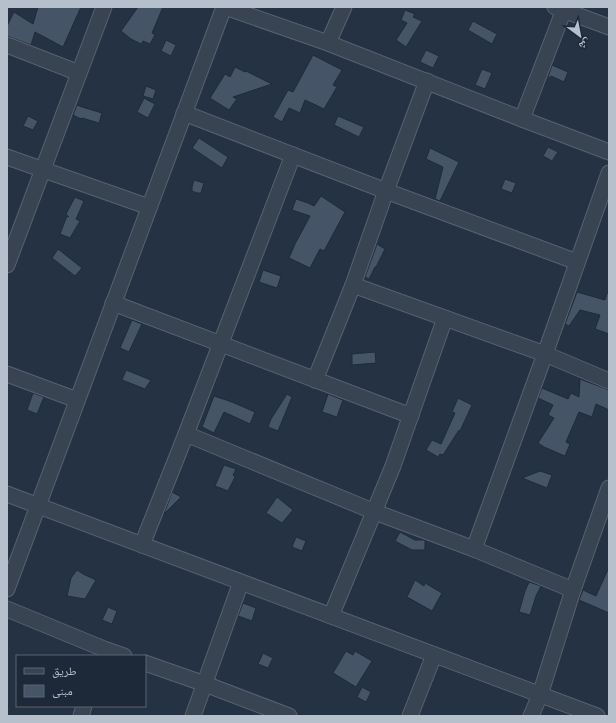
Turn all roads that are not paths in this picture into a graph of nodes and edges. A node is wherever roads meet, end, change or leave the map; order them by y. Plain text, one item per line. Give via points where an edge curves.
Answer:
1 (104, 7) edge
2 (224, 7) edge
3 (344, 7) edge
4 (561, 8) edge
5 (609, 28) edge
6 (328, 43) junction
7 (7, 45) edge
8 (79, 72) junction
9 (427, 81) junction
10 (184, 113) junction
11 (522, 119) junction
12 (609, 152) edge
13 (293, 154) junction
14 (7, 157) edge
15 (43, 169) junction
16 (609, 173) edge
17 (386, 191) junction
18 (149, 207) junction
19 (577, 262) junction
20 (7, 265) edge
21 (353, 285) junction
22 (113, 303) junction
23 (445, 318) junction
24 (220, 344) junction
25 (545, 354) junction
26 (7, 374) edge
27 (315, 380) junction
28 (609, 381) edge
29 (77, 400) junction
30 (411, 416) junction
31 (186, 434) junction
32 (609, 488) edge
33 (7, 494) edge
34 (38, 506) junction
35 (375, 512) junction
36 (142, 545) junction
37 (474, 549) junction
38 (241, 582) junction
39 (7, 589) edge
40 (574, 590) junction
41 (7, 609) edge
42 (332, 616) junction
43 (103, 652) edge
44 (119, 655) edge
45 (434, 655) junction
46 (146, 663) edge
47 (205, 684) junction
48 (540, 694) junction
49 (193, 716) edge
50 (289, 716) edge
51 (410, 716) edge
52 (532, 716) edge
53 (597, 716) edge

1 - 8 street
2 - 6 street
2 - 10 street
3 - 6 street
4 - 5 street
4 - 11 street
6 - 9 street
7 - 8 street
8 - 15 street
9 - 11 street
9 - 17 street
10 - 13 street
10 - 18 street
11 - 12 street
13 - 17 street
13 - 24 street
14 - 15 street
15 - 18 street
15 - 20 street
16 - 19 street
17 - 19 street
17 - 21 street
18 - 22 street
19 - 25 street
21 - 23 street
21 - 27 street
22 - 24 street
22 - 29 street
23 - 25 street
23 - 30 street
24 - 27 street
24 - 31 street
25 - 28 street
25 - 37 street
26 - 29 street
27 - 30 street
29 - 34 street
30 - 35 street
31 - 35 street
31 - 36 street
32 - 40 street
33 - 34 street
34 - 36 street
34 - 39 street
35 - 37 street
35 - 42 street
36 - 38 street
37 - 40 street
38 - 42 street
38 - 47 street
40 - 48 street
41 - 43 street
42 - 45 street
43 - 44 street
45 - 48 street
45 - 51 street
46 - 47 street
47 - 49 street
47 - 50 street
48 - 52 street
48 - 53 street

